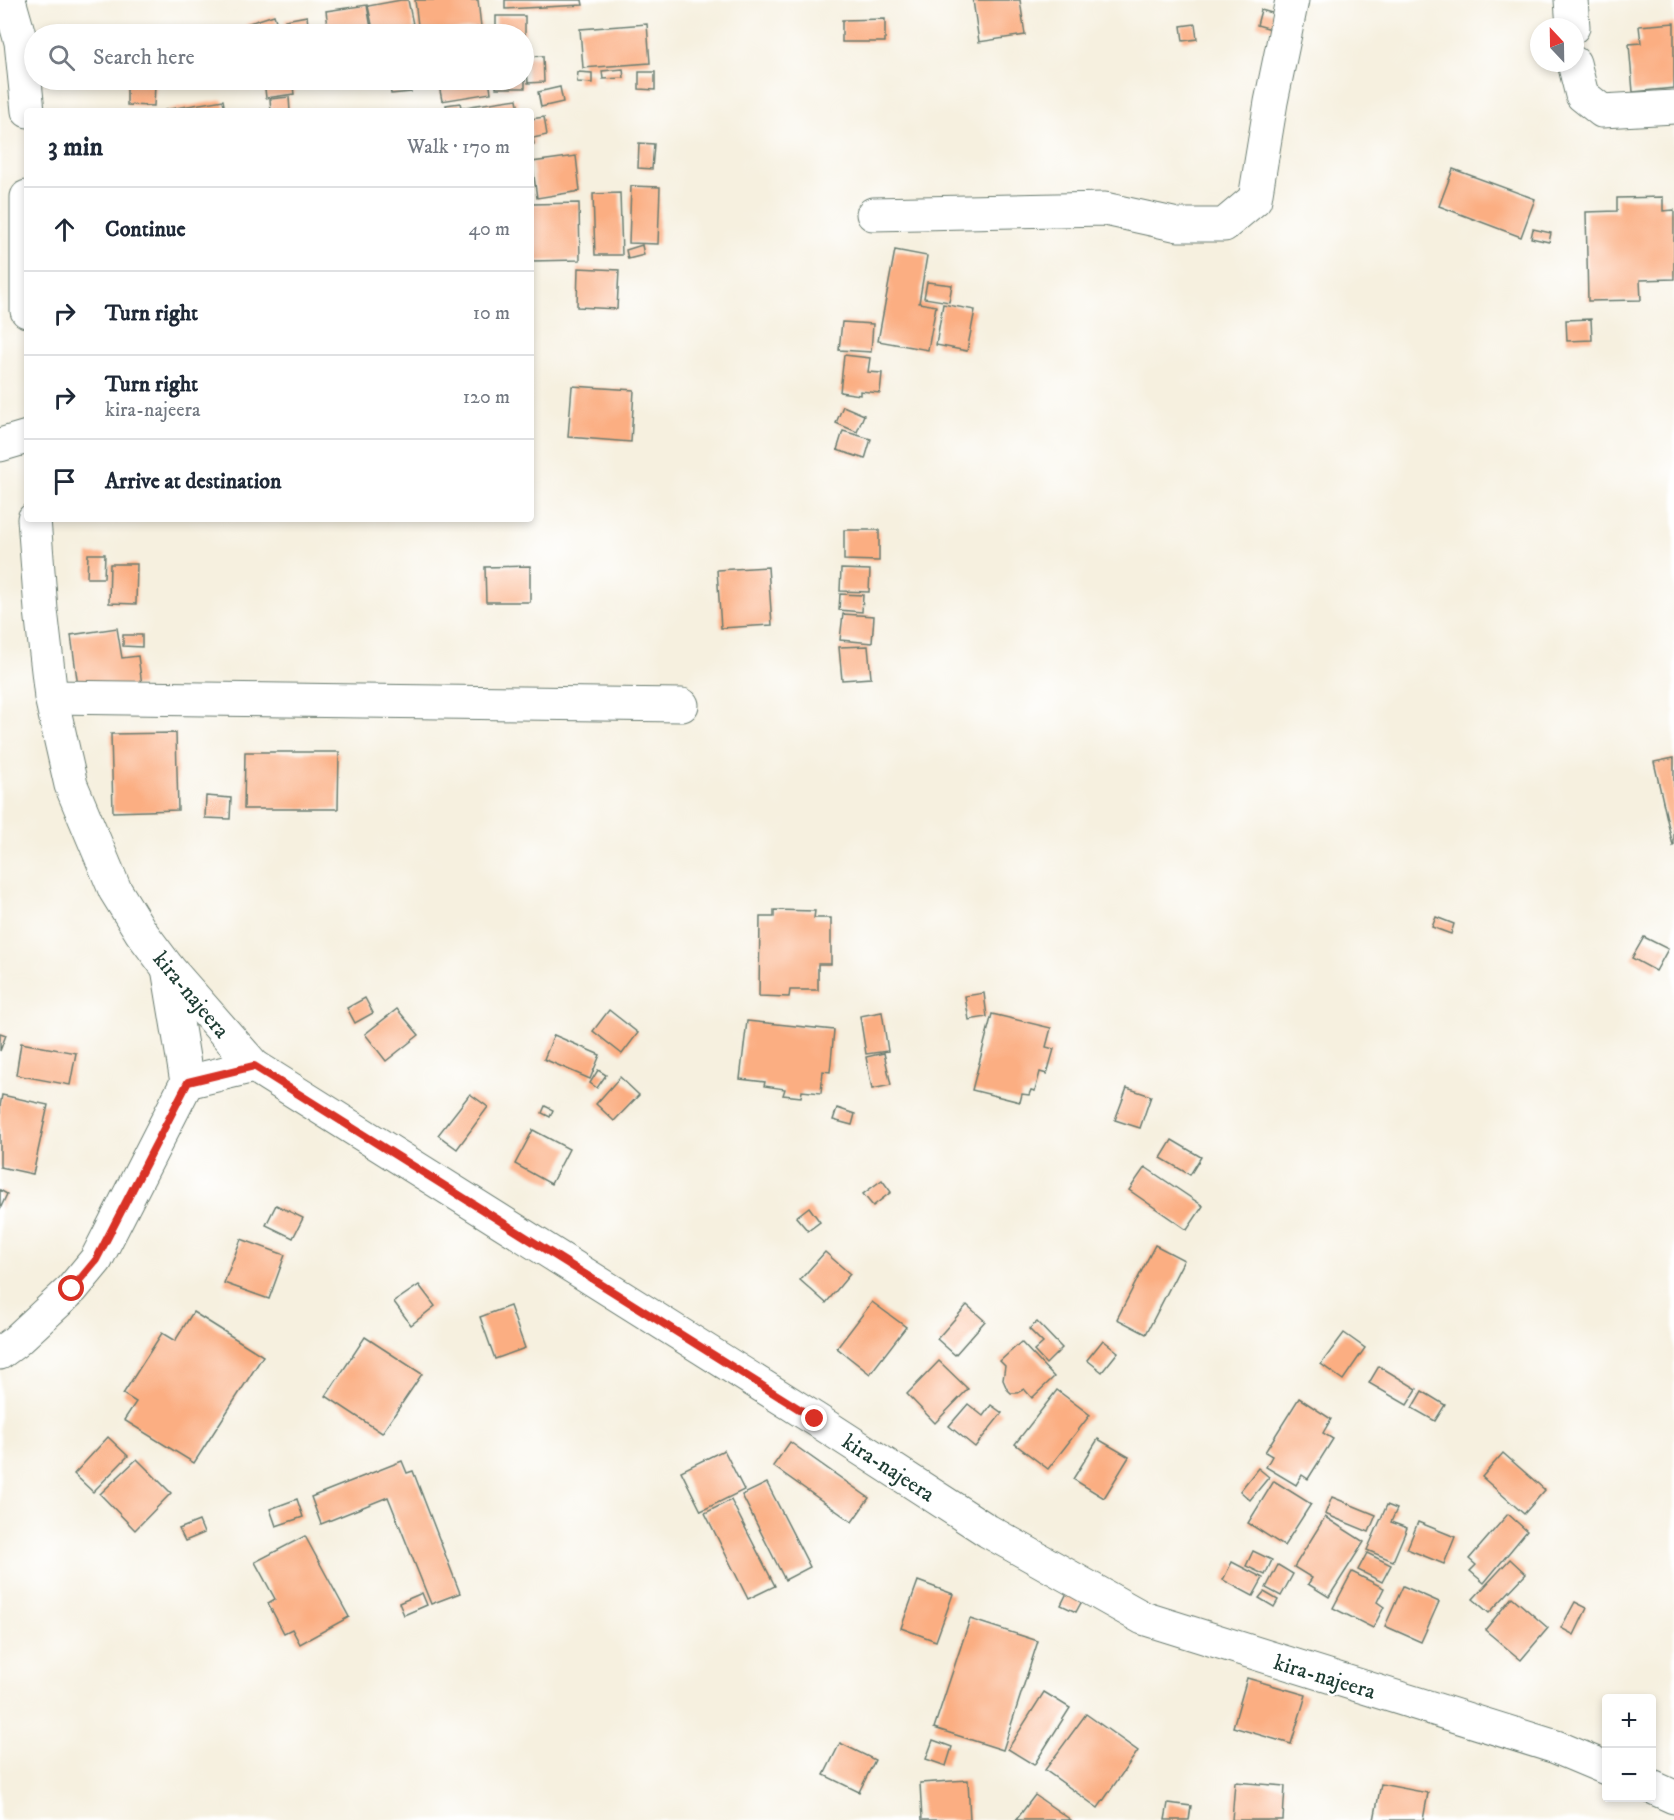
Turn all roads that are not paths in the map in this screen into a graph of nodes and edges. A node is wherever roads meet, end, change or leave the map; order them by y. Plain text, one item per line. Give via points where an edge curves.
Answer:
1 (9, 0) edge
2 (1292, 0) edge
3 (1571, 0) edge
4 (1572, 18) edge
5 (24, 72) edge
6 (1576, 72) edge
7 (26, 90) edge
8 (1674, 107) edge
9 (28, 108) edge
10 (873, 214) dead end
11 (24, 438) edge
12 (0, 445) edge
13 (34, 522) edge
14 (51, 697) junction
15 (682, 705) dead end
16 (168, 968) junction
17 (254, 1066) junction
18 (188, 1082) junction
19 (0, 1353) edge
20 (1602, 1766) edge
21 (1656, 1789) edge
22 (1674, 1797) edge

1 - 5 street via 21,42
2 - 10 street via 1255,199 1224,225 1178,225 1105,209
3 - 4 street
6 - 8 street via 1582,95 1602,111
7 - 9 street
11 - 12 street
13 - 14 street, kira-najeera
14 - 15 street
14 - 16 street, kira-najeera via 71,785 100,857 135,923
16 - 17 street, kira-najeera
16 - 18 street
17 - 18 street
17 - 20 street, kira-najeera via 988,1531 1143,1618 1556,1747
18 - 19 street via 96,1260 72,1289
21 - 22 street

